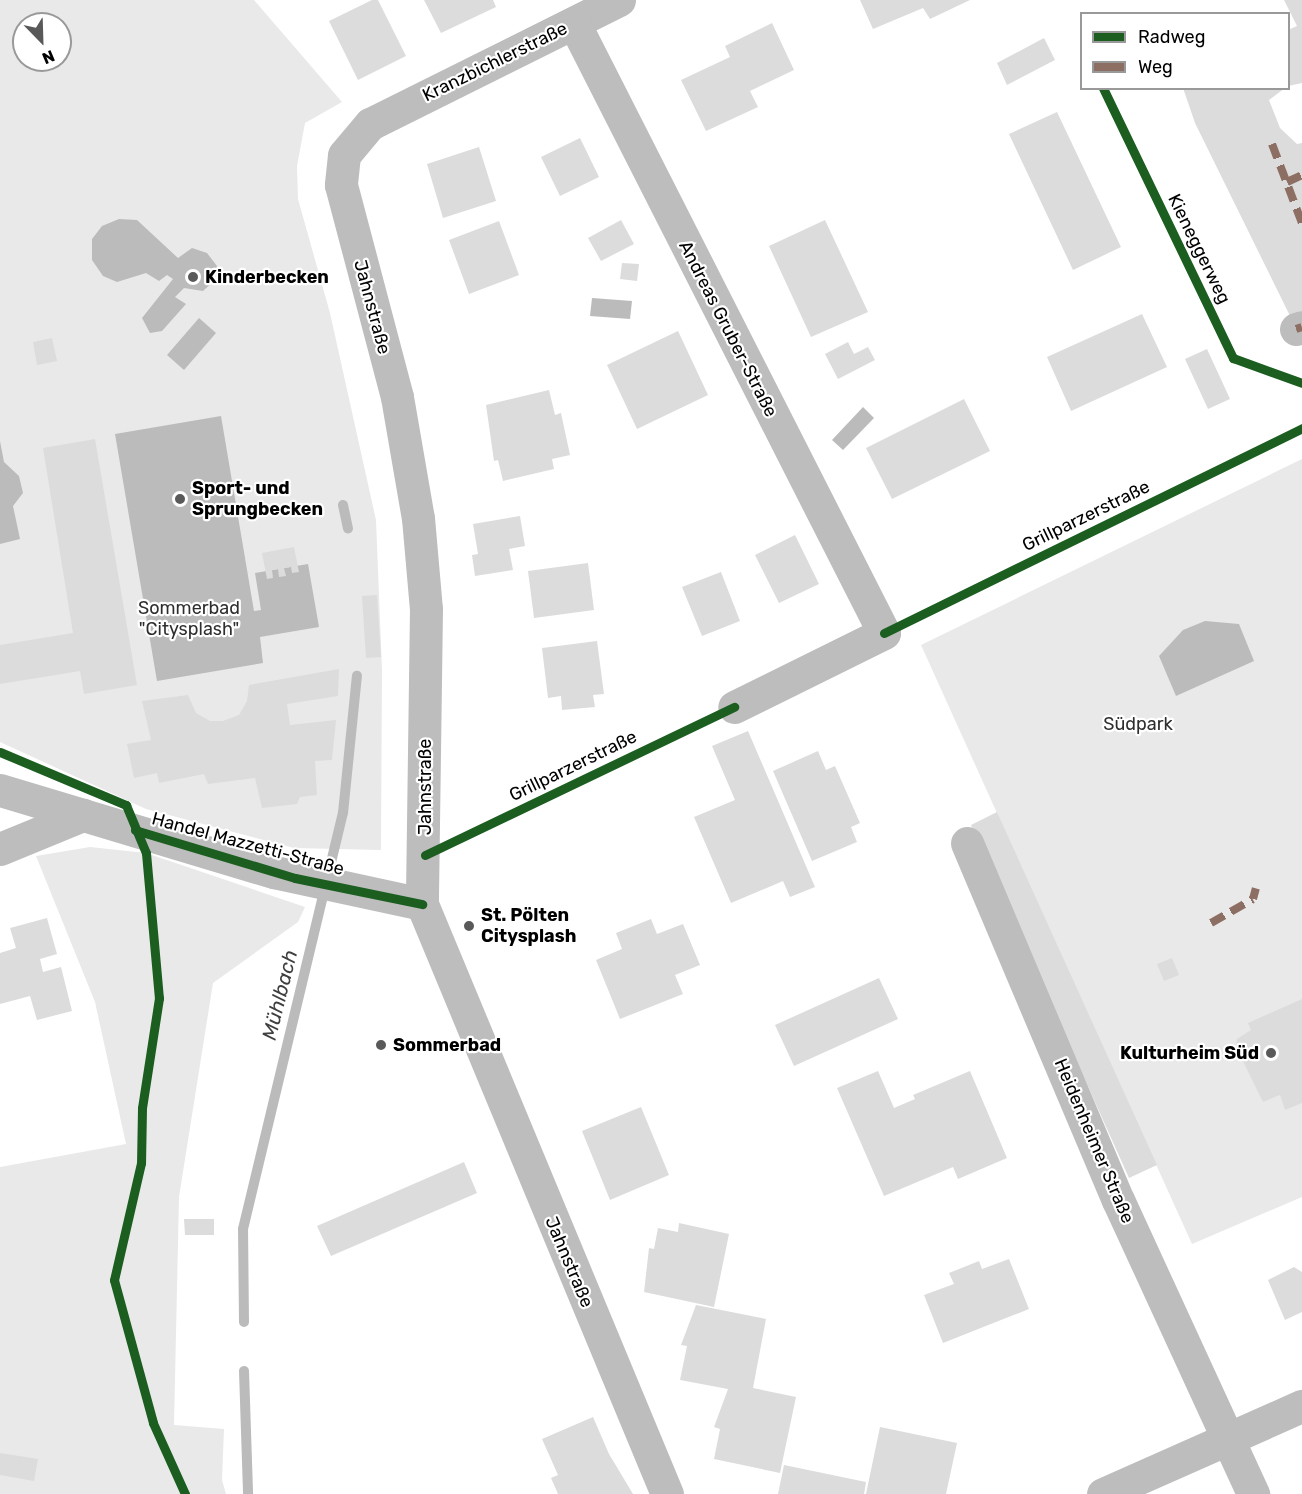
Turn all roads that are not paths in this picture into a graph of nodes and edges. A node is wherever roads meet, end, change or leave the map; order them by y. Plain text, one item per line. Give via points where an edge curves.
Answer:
1 (619, 0) edge
2 (574, 23) junction
3 (370, 124) joint
4 (734, 707) dead end
5 (0, 790) edge
6 (83, 815) junction
7 (967, 843) dead end
8 (0, 849) edge
9 (422, 904) junction
10 (1302, 1406) edge
11 (1226, 1437) junction
12 (667, 1494) edge
13 (1103, 1494) edge
14 (1252, 1494) edge

1 - 2 street, Kranzbichlerstraße
2 - 3 street, Kranzbichlerstraße
2 - 4 street, Andreas Gruber-Straße via 884,633
3 - 9 street, Jahnstraße via 344,155 341,185 397,397 418,518 426,609
5 - 6 street, Handel Mazzetti-Straße
6 - 8 street
6 - 9 street, Handel Mazzetti-Straße via 295,878
7 - 11 street, Heidenheimer Straße via 1118,1200
9 - 12 street, Jahnstraße
10 - 11 street
11 - 13 street
11 - 14 street, Heidenheimer Straße

